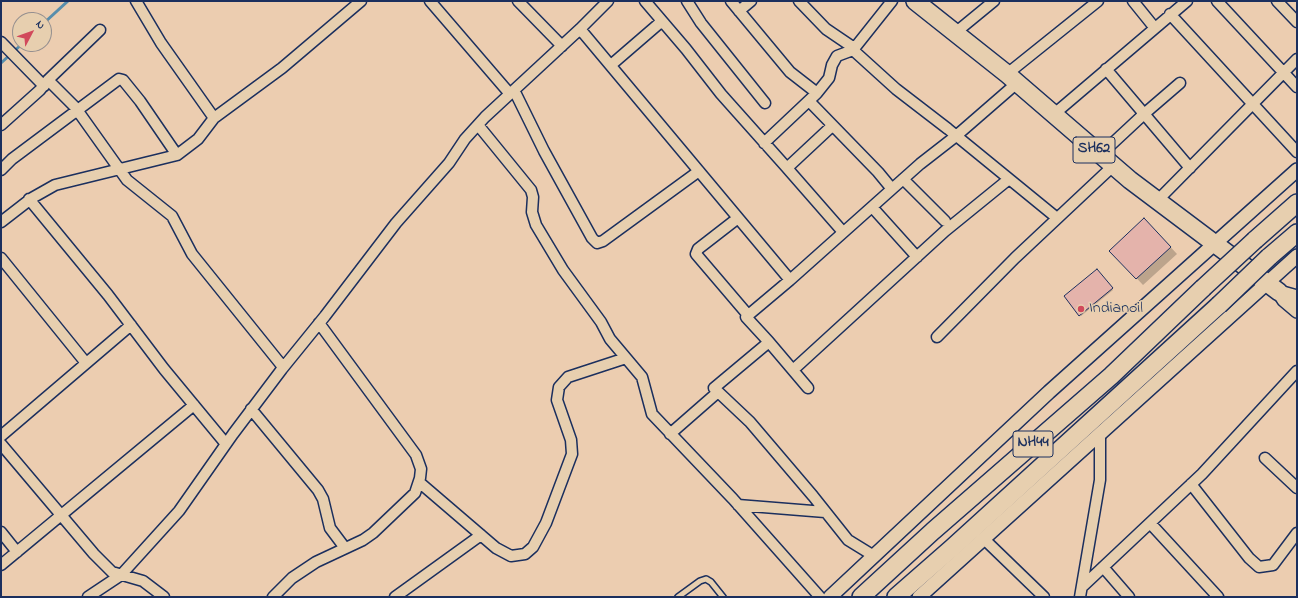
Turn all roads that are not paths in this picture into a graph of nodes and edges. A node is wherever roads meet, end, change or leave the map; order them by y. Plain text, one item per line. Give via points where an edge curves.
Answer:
1 (136, 1) edge
2 (361, 1) edge
3 (430, 1) edge
4 (518, 1) edge
5 (608, 1) edge
6 (645, 1) edge
7 (687, 1) edge
8 (731, 1) edge
9 (751, 1) edge
10 (799, 1) edge
11 (892, 1) edge
12 (915, 1) edge
13 (994, 1) edge
14 (1098, 1) edge
15 (1133, 1) edge
16 (1187, 1) edge
17 (1218, 1) edge
18 (1277, 1) edge
19 (739, 11) junction
20 (1170, 14) junction
21 (662, 21) junction
22 (1297, 22) edge
23 (1154, 27) junction
24 (580, 29) junction
25 (100, 30) dead end
26 (955, 33) junction
27 (1, 42) edge
28 (562, 46) junction
29 (853, 49) junction
30 (1297, 58) edge
31 (611, 65) junction
32 (1106, 69) junction
33 (1283, 73) junction
34 (1012, 78) junction
35 (46, 83) junction
36 (1180, 84) dead end
37 (1297, 87) edge
38 (512, 92) junction
39 (817, 93) junction
40 (809, 101) junction
41 (765, 103) dead end
42 (1253, 105) junction
43 (78, 110) junction
44 (1144, 114) junction
45 (1054, 115) junction
46 (214, 118) junction
47 (1, 125) edge
48 (478, 125) junction
49 (832, 126) junction
50 (956, 136) junction
51 (764, 143) junction
52 (1297, 152) edge
53 (177, 155) junction
54 (1100, 155) junction
55 (1113, 166) junction
56 (787, 168) junction
57 (1190, 168) junction
58 (1, 170) edge
59 (119, 170) junction
60 (1297, 170) edge
61 (700, 171) junction
62 (903, 179) junction
63 (1009, 179) junction
64 (892, 190) junction
65 (29, 199) junction
66 (1157, 201) junction
67 (1297, 203) edge
68 (872, 207) junction
69 (738, 218) junction
70 (1057, 218) junction
71 (945, 221) dead end
72 (1, 222) edge
73 (843, 232) junction
74 (1297, 233) edge
75 (1214, 244) junction
76 (1297, 256) edge
77 (917, 257) junction
78 (1, 258) edge
79 (790, 280) junction
80 (1273, 288) junction
81 (1297, 297) edge
82 (1297, 311) edge
83 (748, 315) junction
84 (319, 324) junction
85 (131, 325) junction
86 (937, 337) dead end
87 (769, 342) junction
88 (626, 358) junction
89 (86, 363) junction
90 (283, 367) junction
91 (793, 370) junction
92 (1297, 371) edge
93 (808, 388) dead end
94 (718, 392) junction
95 (194, 405) junction
96 (251, 409) junction
97 (670, 434) junction
98 (1100, 434) junction
99 (1, 436) edge
100 (1, 444) edge
101 (226, 444) junction
102 (1265, 458) dead end
103 (419, 482) junction
104 (1191, 484) junction
105 (1297, 488) edge
106 (738, 505) junction
107 (825, 512) junction
108 (62, 515) junction
109 (1150, 524) junction
110 (1, 532) edge
111 (1297, 533) edge
112 (481, 535) junction
113 (984, 539) junction
114 (345, 548) junction
115 (17, 552) junction
116 (874, 556) junction
117 (1, 565) edge
118 (1103, 568) junction
119 (121, 575) junction
120 (1083, 586) junction
121 (88, 597) edge
122 (164, 597) edge
123 (273, 597) edge
124 (395, 597) edge
125 (678, 597) edge
126 (723, 597) edge
127 (820, 597) edge
128 (830, 597) edge
129 (861, 597) edge
130 (896, 597) edge
131 (919, 597) edge
132 (1044, 597) edge
133 (1080, 597) edge
134 (1129, 597) edge
135 (1218, 597) edge

1 - 46 street
2 - 46 street via 282,68
3 - 38 street
4 - 28 street
5 - 24 street
6 - 21 street
7 - 41 street via 701,23
8 - 19 street
9 - 19 street
10 - 29 street via 826,29
11 - 29 street
12 - 26 main road, SH62
13 - 26 street
14 - 34 street
15 - 23 street
16 - 20 street
17 - 33 street
18 - 22 street
19 - 39 street via 790,72
20 - 23 street
20 - 42 street
21 - 31 street
21 - 51 street
23 - 32 street
24 - 28 street
24 - 31 street
25 - 35 street
26 - 34 main road, SH62
27 - 35 street
28 - 38 street
29 - 39 street via 837,56 829,78
29 - 50 street via 896,90
30 - 33 street
31 - 61 street
32 - 44 street
32 - 45 street
33 - 37 street
33 - 42 street
34 - 45 main road, SH62
34 - 50 street
35 - 43 street
35 - 47 street
36 - 44 street
38 - 48 street
38 - 61 street via 597,243
39 - 40 street
40 - 49 street
40 - 51 street
42 - 52 street
42 - 57 street
43 - 53 street via 115,80 121,79 140,100
43 - 58 street
43 - 59 street
44 - 54 street
44 - 57 street
45 - 54 main road, SH62
46 - 53 street via 198,139
48 - 84 street via 465,138 449,163 396,222
48 - 88 street via 531,190 532,212 536,225 563,270
49 - 56 street
49 - 64 street
50 - 62 street
50 - 63 street
51 - 56 street
53 - 59 street
54 - 55 main road, SH62
55 - 66 main road, SH62
55 - 70 street
56 - 73 street
57 - 66 street
59 - 65 street via 55,185
59 - 90 street via 134,186 172,216 192,254
60 - 75 street
61 - 69 street
62 - 64 street
62 - 71 street
63 - 70 street
63 - 77 street
64 - 68 street
65 - 72 street
65 - 85 street
66 - 75 main road, SH62
67 - 129 main road, NH44, bridge via 1111,376 932,531
68 - 73 street
68 - 77 street
69 - 79 street
69 - 83 street via 698,249 696,254
70 - 86 street
73 - 79 street
74 - 130 main road, NH44, bridge
75 - 80 main road, SH62
75 - 116 street via 1049,392
76 - 80 street
77 - 91 street
78 - 89 street
79 - 83 street
80 - 81 street
80 - 82 street
80 - 98 street
83 - 87 street via 746,318
84 - 90 street
84 - 103 street via 416,455 421,469
85 - 89 street
85 - 95 street
87 - 91 street
87 - 94 street via 714,388
88 - 97 street via 644,380 644,391 652,414
88 - 112 street via 568,377 558,387 557,400 571,440 572,454 546,523 533,547 525,554 511,556 496,548
89 - 99 street
90 - 96 street
91 - 93 street
92 - 104 street
94 - 97 street
94 - 107 street via 750,422
95 - 101 street
95 - 108 street
96 - 101 street
96 - 114 street via 318,490 330,528
97 - 106 street
98 - 113 street
98 - 120 street via 1100,480
100 - 108 street
101 - 119 street via 179,511
102 - 105 street
103 - 112 street
103 - 114 street via 415,493 373,533
104 - 109 street
104 - 111 street via 1259,567 1273,565
106 - 107 street
106 - 127 street
107 - 116 street via 848,540
108 - 115 street
108 - 119 street via 105,565 112,572
109 - 118 street
109 - 135 street
110 - 115 street
112 - 124 street
113 - 131 street
113 - 132 street
114 - 123 street via 298,574
115 - 117 street
116 - 128 street
118 - 120 street
118 - 134 street
119 - 121 street
119 - 122 street via 143,581
120 - 133 street
125 - 126 lane via 706,579

